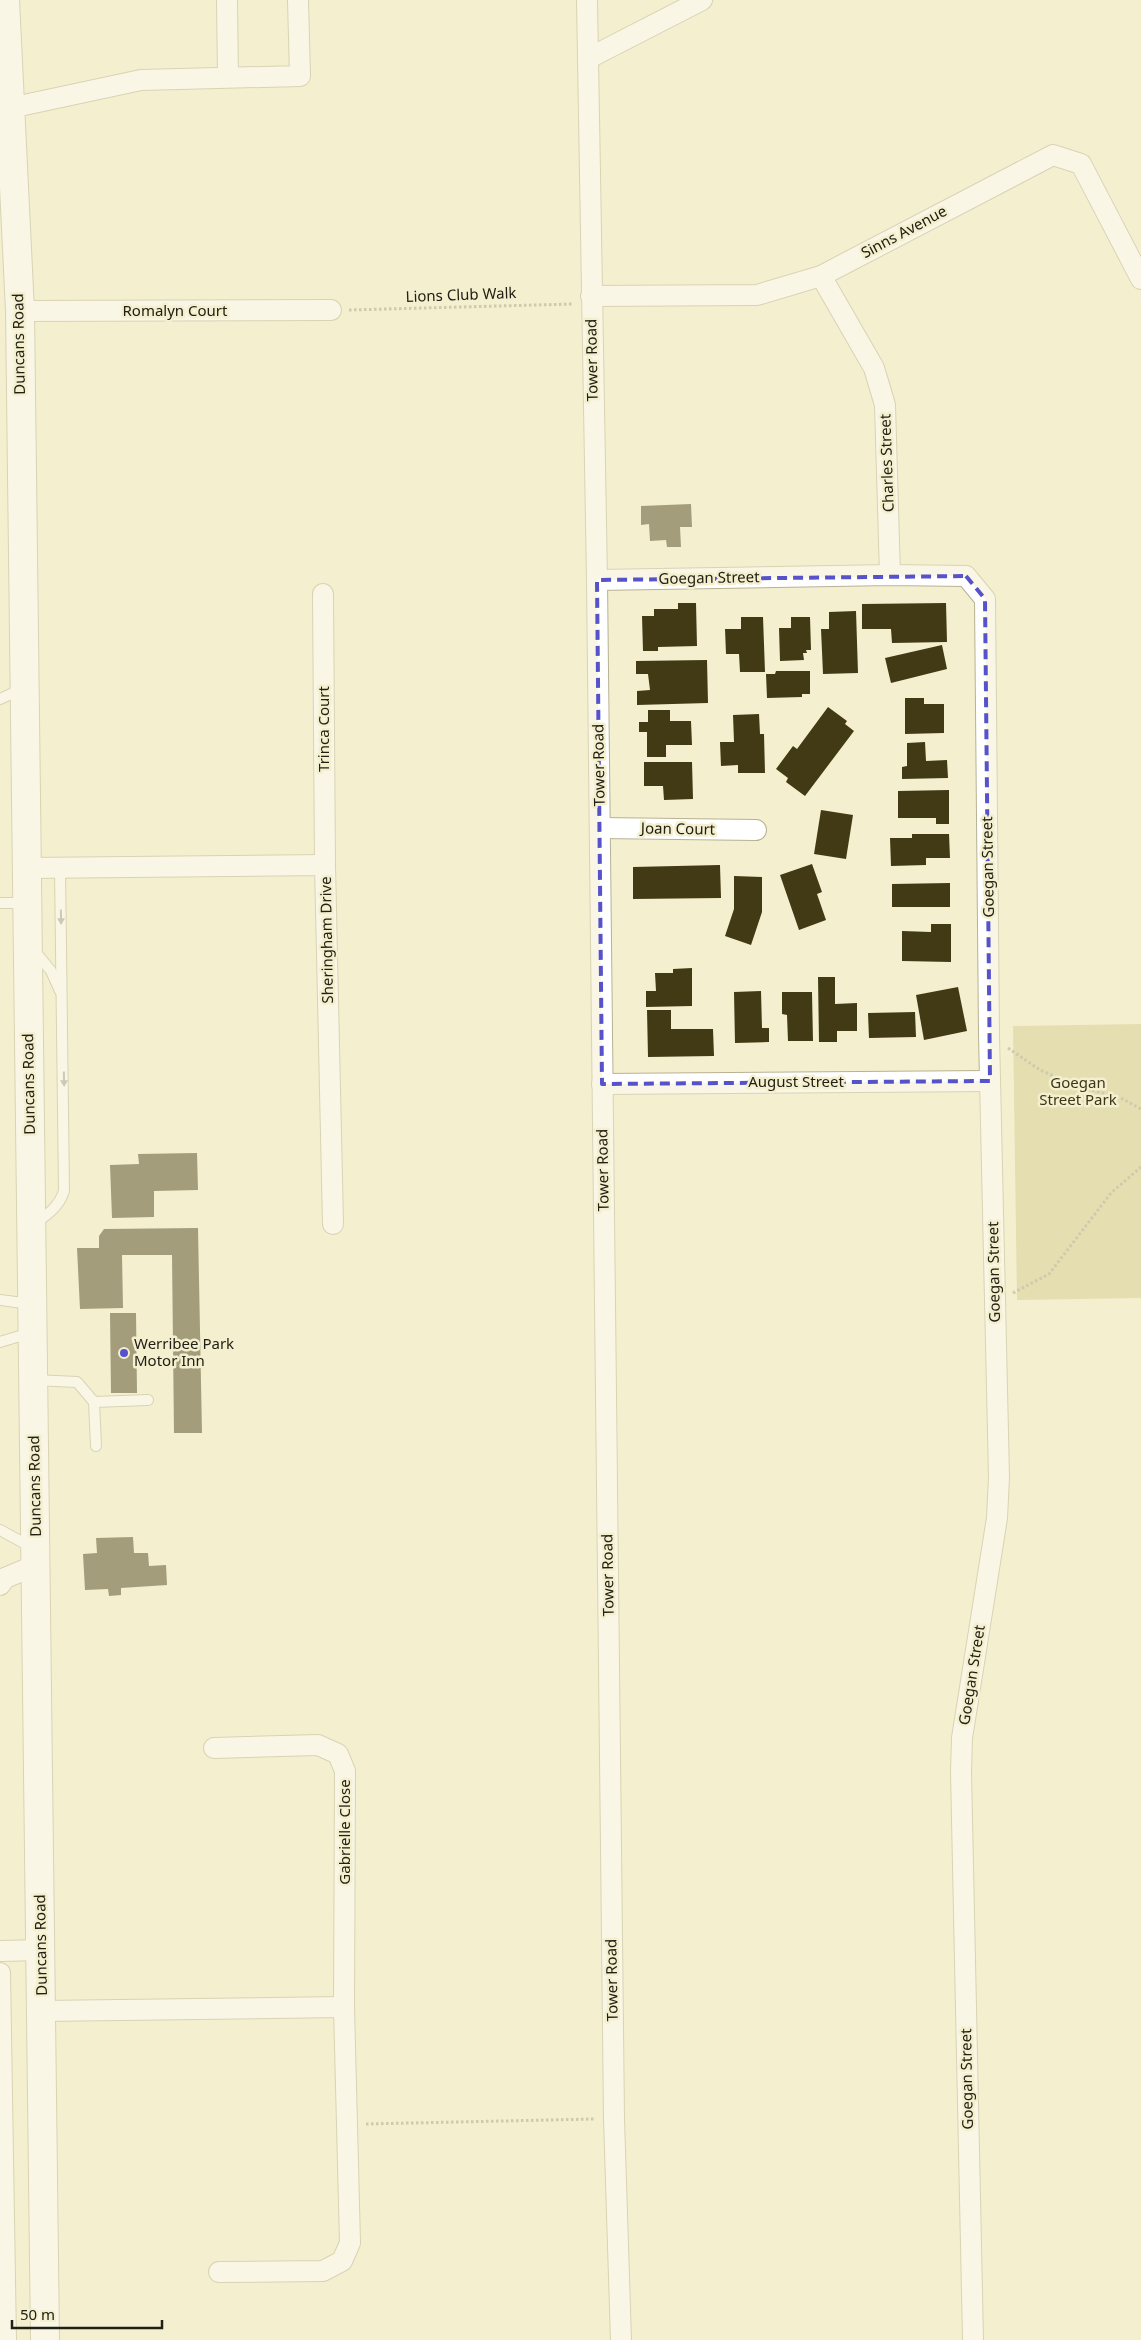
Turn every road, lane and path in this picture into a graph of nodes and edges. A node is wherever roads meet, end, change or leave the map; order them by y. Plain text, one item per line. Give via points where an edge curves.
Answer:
1 (5, 0) edge
2 (228, 0) edge
3 (298, 0) edge
4 (587, 0) edge
5 (702, 0) edge
6 (589, 58) junction
7 (4, 59) edge
8 (228, 77) junction
9 (10, 108) junction
10 (821, 276) junction
11 (1141, 279) edge
12 (591, 300) junction
13 (331, 310) joint
14 (20, 311) junction
15 (890, 575) junction
16 (597, 580) junction
17 (323, 594) dead end
18 (24, 688) junction
19 (0, 699) edge
20 (600, 828) junction
21 (756, 830) dead end
22 (325, 865) junction
23 (27, 868) junction
24 (60, 868) junction
25 (0, 903) edge
26 (27, 903) junction
27 (28, 942) junction
28 (62, 1000) junction
29 (989, 1035) junction
30 (990, 1081) junction
31 (602, 1084) junction
32 (1141, 1109) edge
33 (1141, 1167) edge
34 (333, 1224) dead end
35 (31, 1226) junction
36 (0, 1300) edge
37 (994, 1301) junction
38 (32, 1304) junction
39 (33, 1332) junction
40 (0, 1342) edge
41 (34, 1380) junction
42 (148, 1400) dead end
43 (94, 1402) junction
44 (96, 1446) dead end
45 (0, 1530) edge
46 (36, 1558) junction
47 (0, 1585) edge
48 (214, 1748) dead end
49 (41, 1950) junction
50 (0, 1951) edge
51 (0, 1973) edge
52 (344, 2007) junction
53 (42, 2011) junction
54 (614, 2119) junction
55 (345, 2124) junction
56 (219, 2272) dead end
57 (6, 2340) edge
58 (45, 2340) edge
59 (621, 2340) edge
60 (973, 2340) edge

1 - 7 main road, Duncans Road
2 - 8 street
3 - 8 street via 300,76
4 - 6 street, Tower Road
5 - 6 street
6 - 12 street, Tower Road
7 - 9 main road, Duncans Road
8 - 9 street via 141,80
9 - 14 main road, Duncans Road
10 - 11 street, Sinns Avenue via 1053,155 1081,164
10 - 12 street, Sinns Avenue via 757,295
10 - 15 street, Charles Street via 874,368 885,405
12 - 13 path, Lions Club Walk
12 - 16 street, Tower Road
13 - 14 street, Romalyn Court
14 - 18 main road, Duncans Road
15 - 16 street, Goegan Street
15 - 29 street, Goegan Street via 966,576 985,599
16 - 20 street, Tower Road
17 - 22 street, Trinca Court
18 - 19 lane
18 - 23 main road, Duncans Road
20 - 21 street, Joan Court
20 - 31 street, Tower Road
22 - 24 street, Sheringham Drive
22 - 34 street, Sheringham Drive
23 - 24 street, Sheringham Drive
23 - 26 main road, Duncans Road
24 -> 28 lane
25 - 26 lane
26 - 27 main road, Duncans Road
27 - 28 lane via 51,971
27 - 35 main road, Duncans Road
28 -> 35 lane via 64,1192 55,1208
29 - 30 street, Goegan Street
29 - 32 path via 1040,1070 1079,1088 1119,1097
30 - 31 street, August Street
30 - 37 street, Goegan Street
31 - 54 street, Tower Road
33 - 37 path via 1111,1193 1048,1274 1030,1286
35 - 38 main road, Duncans Road
36 - 38 lane
37 - 60 street, Goegan Street via 999,1477 997,1518 962,1738 961,1771
38 - 39 main road, Duncans Road
39 - 40 lane
39 - 41 main road, Duncans Road
41 - 43 lane via 77,1382
41 - 46 main road, Duncans Road
42 - 43 lane
43 - 44 lane
45 - 46 lane, Duncans Road
46 - 47 street via 5,1578
46 - 49 main road, Duncans Road
48 - 52 street, Gabrielle Close via 318,1745 338,1754 345,1771
49 - 50 street
49 - 53 main road, Duncans Road
51 - 57 street
52 - 53 street
52 - 55 street, Gabrielle Close
53 - 58 main road, Duncans Road
54 - 55 path
54 - 59 street, Tower Road
55 - 56 street, Gabrielle Close via 350,2243 342,2261 323,2271

